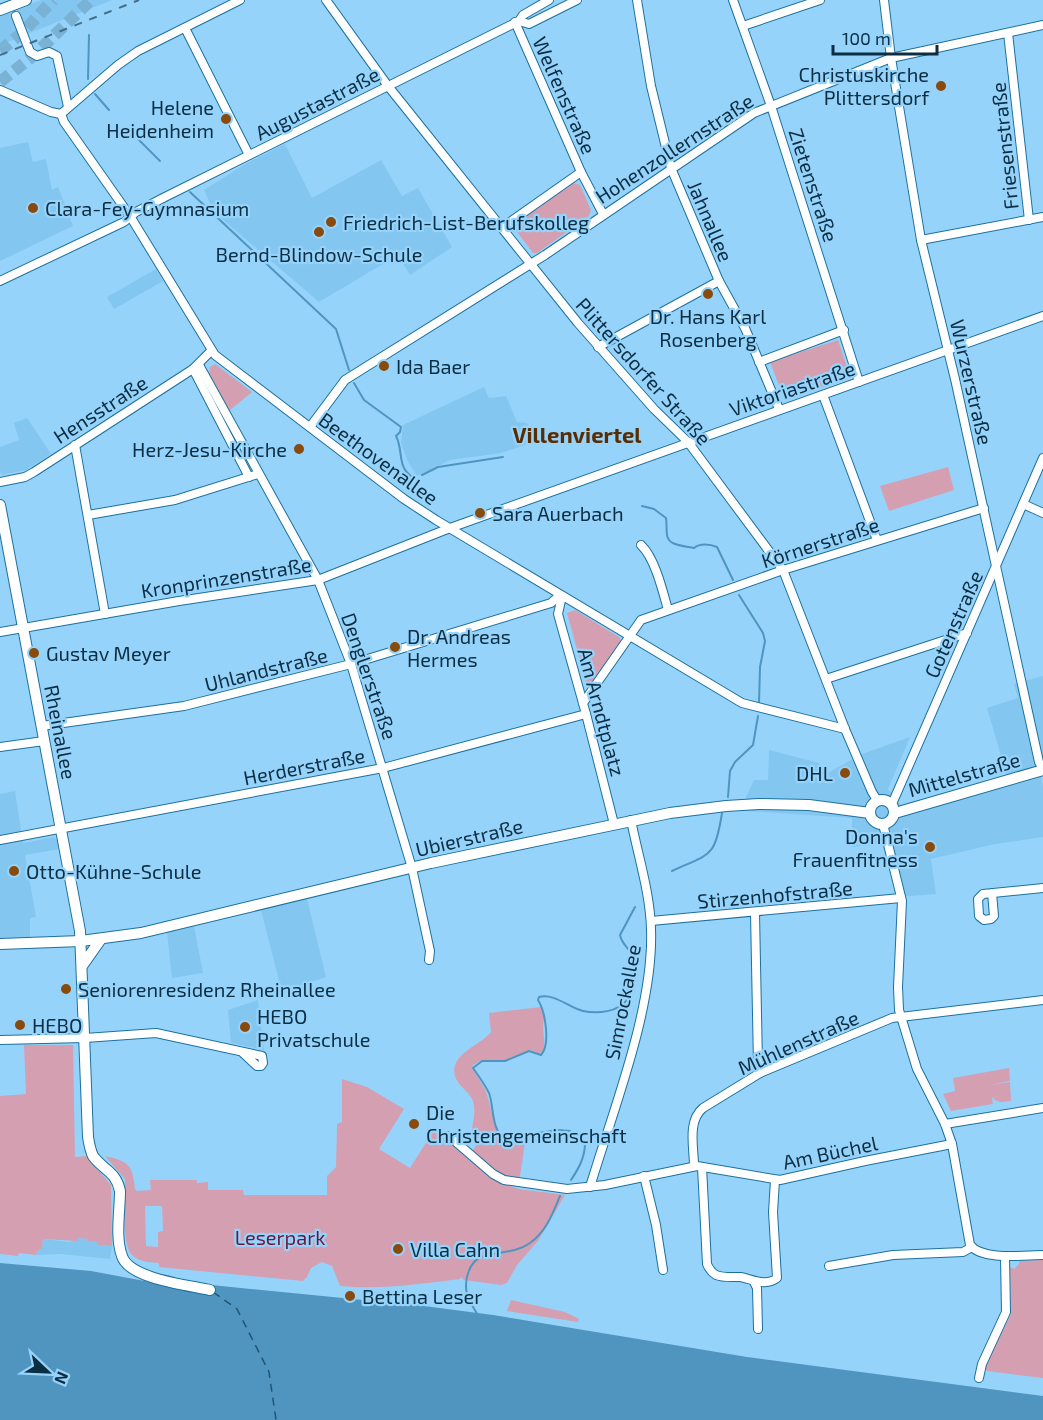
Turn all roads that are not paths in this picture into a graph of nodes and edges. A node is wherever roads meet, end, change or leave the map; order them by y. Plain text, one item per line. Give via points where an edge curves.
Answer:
1 (26, 0) edge
2 (240, 0) edge
3 (326, 0) edge
4 (549, 0) edge
5 (577, 0) edge
6 (637, 0) edge
7 (733, 0) edge
8 (820, 0) edge
9 (884, 0) edge
10 (0, 10) edge
11 (14, 11) junction
12 (517, 21) junction
13 (1043, 25) edge
14 (743, 26) junction
15 (185, 28) junction
16 (1008, 33) junction
17 (891, 58) junction
18 (388, 86) junction
19 (0, 90) edge
20 (68, 106) junction
21 (771, 106) junction
22 (61, 114) junction
23 (249, 155) junction
24 (671, 168) junction
25 (581, 172) junction
26 (603, 214) junction
27 (130, 216) junction
28 (1043, 217) edge
29 (1029, 220) junction
30 (503, 227) junction
31 (921, 240) junction
32 (530, 264) junction
33 (0, 281) edge
34 (719, 281) junction
35 (1043, 316) edge
36 (844, 330) junction
37 (598, 347) junction
38 (949, 350) junction
39 (211, 351) junction
40 (759, 362) junction
41 (196, 367) junction
42 (859, 382) junction
43 (823, 395) junction
44 (779, 409) junction
45 (230, 422) junction
46 (222, 426) junction
47 (310, 427) junction
48 (688, 442) junction
49 (75, 445) junction
50 (1043, 458) edge
51 (258, 474) junction
52 (249, 477) junction
53 (0, 482) edge
54 (1023, 504) junction
55 (0, 505) edge
56 (984, 508) junction
57 (1043, 513) edge
58 (88, 515) junction
59 (450, 528) junction
60 (877, 540) junction
61 (641, 545) dead end
62 (996, 566) junction
63 (783, 570) junction
64 (318, 580) junction
65 (561, 595) junction
66 (554, 606) junction
67 (668, 610) junction
68 (105, 614) junction
69 (23, 628) junction
70 (0, 632) edge
71 (967, 633) junction
72 (631, 637) junction
73 (351, 664) junction
74 (826, 679) junction
75 (583, 703) junction
76 (586, 714) junction
77 (42, 726) junction
78 (845, 729) junction
79 (44, 741) junction
80 (0, 747) edge
81 (383, 768) junction
82 (1043, 770) edge
83 (878, 800) junction
84 (893, 808) junction
85 (870, 813) junction
86 (630, 820) junction
87 (614, 824) junction
88 (883, 824) junction
89 (61, 830) junction
90 (0, 840) edge
91 (412, 868) junction
92 (1043, 888) edge
93 (992, 893) dead end
94 (901, 898) junction
95 (754, 913) junction
96 (651, 921) junction
97 (101, 939) junction
98 (81, 941) junction
99 (0, 944) edge
100 (429, 960) dead end
101 (82, 966) junction
102 (1043, 1000) edge
103 (900, 1017) junction
104 (85, 1038) junction
105 (0, 1040) edge
106 (242, 1052) dead end
107 (760, 1073) junction
108 (1043, 1108) edge
109 (945, 1124) junction
110 (448, 1136) dead end
111 (952, 1144) junction
112 (698, 1167) junction
113 (644, 1176) junction
114 (775, 1180) junction
115 (590, 1187) junction
116 (972, 1247) junction
117 (1043, 1255) edge
118 (1005, 1256) junction
119 (829, 1266) dead end
120 (663, 1270) dead end
121 (754, 1282) junction
122 (210, 1290) dead end
123 (758, 1329) dead end
124 (979, 1378) dead end

1 - 11 main road
2 - 15 street
3 - 18 street, Plittersdorfer Straße
4 - 12 street, Augustastraße
5 - 12 street, Augustastraße via 529,24
6 - 24 street, Jahnallee via 651,86
7 - 14 street, Zietenstraße
8 - 14 street
9 - 17 street, Wurzerstraße
10 - 11 main road
11 - 20 street via 30,52 57,56
12 - 18 street, Augustastraße
12 - 25 street, Welfenstraße
13 - 16 street, Hohenzollernstraße
14 - 21 street, Zietenstraße
15 - 20 street via 132,55
15 - 23 street
16 - 17 street, Hohenzollernstraße
16 - 29 street, Friesenstraße
17 - 21 street, Hohenzollernstraße
17 - 31 street, Wurzerstraße
18 - 23 street, Augustastraße
18 - 30 street, Plittersdorfer Straße
19 - 22 street
20 - 22 street
21 - 24 street, Hohenzollernstraße via 746,117
21 - 36 street, Zietenstraße
22 - 27 street, Beethovenallee
23 - 27 street, Augustastraße
24 - 26 street, Hohenzollernstraße
24 - 34 street, Jahnallee
25 - 26 street, Welfenstraße
25 - 30 street
26 - 32 street, Hohenzollernstraße
27 - 33 street, Augustastraße
27 - 39 street, Beethovenallee
28 - 29 street
29 - 31 street
30 - 32 street, Plittersdorfer Straße
31 - 38 street, Wurzerstraße
32 - 37 street, Plittersdorfer Straße
32 - 47 street, Hohenzollernstraße via 345,380
34 - 37 street
34 - 40 street, Jahnallee
35 - 38 street, Viktoriastraße
36 - 40 street
36 - 42 street, Zietenstraße
37 - 48 street, Plittersdorfer Straße
38 - 42 street, Viktoriastraße
38 - 56 street, Wurzerstraße
39 - 41 street, Hensstraße
39 - 47 street, Beethovenallee
40 - 44 street, Jahnallee
41 - 45 street, Denglerstraße
41 - 46 street
41 - 49 street, Hensstraße
42 - 43 street, Viktoriastraße
43 - 44 street, Viktoriastraße
43 - 60 street
44 - 48 street, Viktoriastraße
45 - 46 street
45 - 51 street, Denglerstraße
46 - 52 street
47 - 59 street, Beethovenallee via 404,499
48 - 59 street, Viktoriastraße
48 - 63 street, Plittersdorfer Straße
49 - 53 street, Hensstraße via 25,477
49 - 58 street
50 - 54 street, Gotenstraße
51 - 52 street
51 - 64 street, Denglerstraße
52 - 58 street via 174,500
54 - 57 street
54 - 62 street, Gotenstraße
55 - 69 main road, Rheinallee
56 - 60 street, Körnerstraße
56 - 62 street, Wurzerstraße
58 - 68 street
59 - 64 street, Kronprinzenstraße
59 - 65 street, Beethovenallee
60 - 63 street, Körnerstraße
61 - 67 street via 646,549
62 - 71 street, Gotenstraße
62 - 82 street, Wurzerstraße
63 - 67 street, Körnerstraße
63 - 74 street, Plittersdorfer Straße
64 - 68 street, Kronprinzenstraße
64 - 73 street, Denglerstraße
65 - 66 street, Uhlandstraße
65 - 72 street, Beethovenallee
66 - 73 street, Uhlandstraße
66 - 75 street, Am Arndtplatz
67 - 72 street, Körnerstraße via 641,620
68 - 69 street, Kronprinzenstraße
69 - 70 street, Kronprinzenstraße
69 - 77 main road, Rheinallee
71 - 74 street
71 - 84 street, Gotenstraße
72 - 75 street, Körnerstraße
72 - 78 street, Beethovenallee via 746,706
73 - 77 street, Uhlandstraße via 184,706
73 - 81 street, Denglerstraße
74 - 78 street, Plittersdorfer Straße
75 - 76 street, Am Arndtplatz
76 - 81 street, Herderstraße
76 - 87 street, Am Arndtplatz
77 - 79 main road, Rheinallee
78 - 83 street, Plittersdorfer Straße
79 - 80 street
79 - 89 main road, Rheinallee
81 - 89 street, Herderstraße
81 - 91 street, Denglerstraße
82 - 84 main road, Mittelstraße
83 - 84 main road via 885,799
83 - 85 main road
84 - 88 main road via 891,821
85 - 86 main road, Ubierstraße via 759,804 701,808
85 - 88 main road
86 - 87 main road, Ubierstraße
86 - 96 street, Simrockallee
87 - 91 main road, Ubierstraße
88 - 94 street
89 - 90 street, Herderstraße
89 - 98 main road, Rheinallee
91 - 97 main road, Ubierstraße via 157,930
91 - 100 street, Denglerstraße
92 - 93 street
94 - 95 street, Stirzenhofstraße
94 - 103 street via 897,993
95 - 96 street, Stirzenhofstraße
95 - 107 street
96 - 115 street, Simrockallee via 641,1012
97 - 98 main road, Ubierstraße
97 - 101 main road
98 - 99 main road, Ubierstraße
98 - 101 main road, Rheinallee
101 - 104 main road, Rheinallee
102 - 103 street, Mühlenstraße
103 - 107 street, Mühlenstraße
103 - 109 street via 917,1069
104 - 105 street
104 - 106 street via 156,1033
104 - 122 main road, Rheinallee via 90,1148 118,1183 120,1252 125,1263 156,1278
107 - 112 street, Mühlenstraße via 696,1115 693,1127
108 - 109 street
109 - 111 street
110 - 115 street, Am Büchel via 504,1180 554,1189
111 - 114 street, Am Büchel
111 - 116 street
112 - 113 street, Am Büchel
112 - 114 street, Am Büchel
112 - 121 street via 708,1267 719,1276
113 - 115 street, Am Büchel
113 - 120 street
114 - 121 street via 777,1278
116 - 118 street
116 - 119 street via 961,1252 893,1255
117 - 118 street
118 - 124 street via 1006,1312
121 - 123 street

